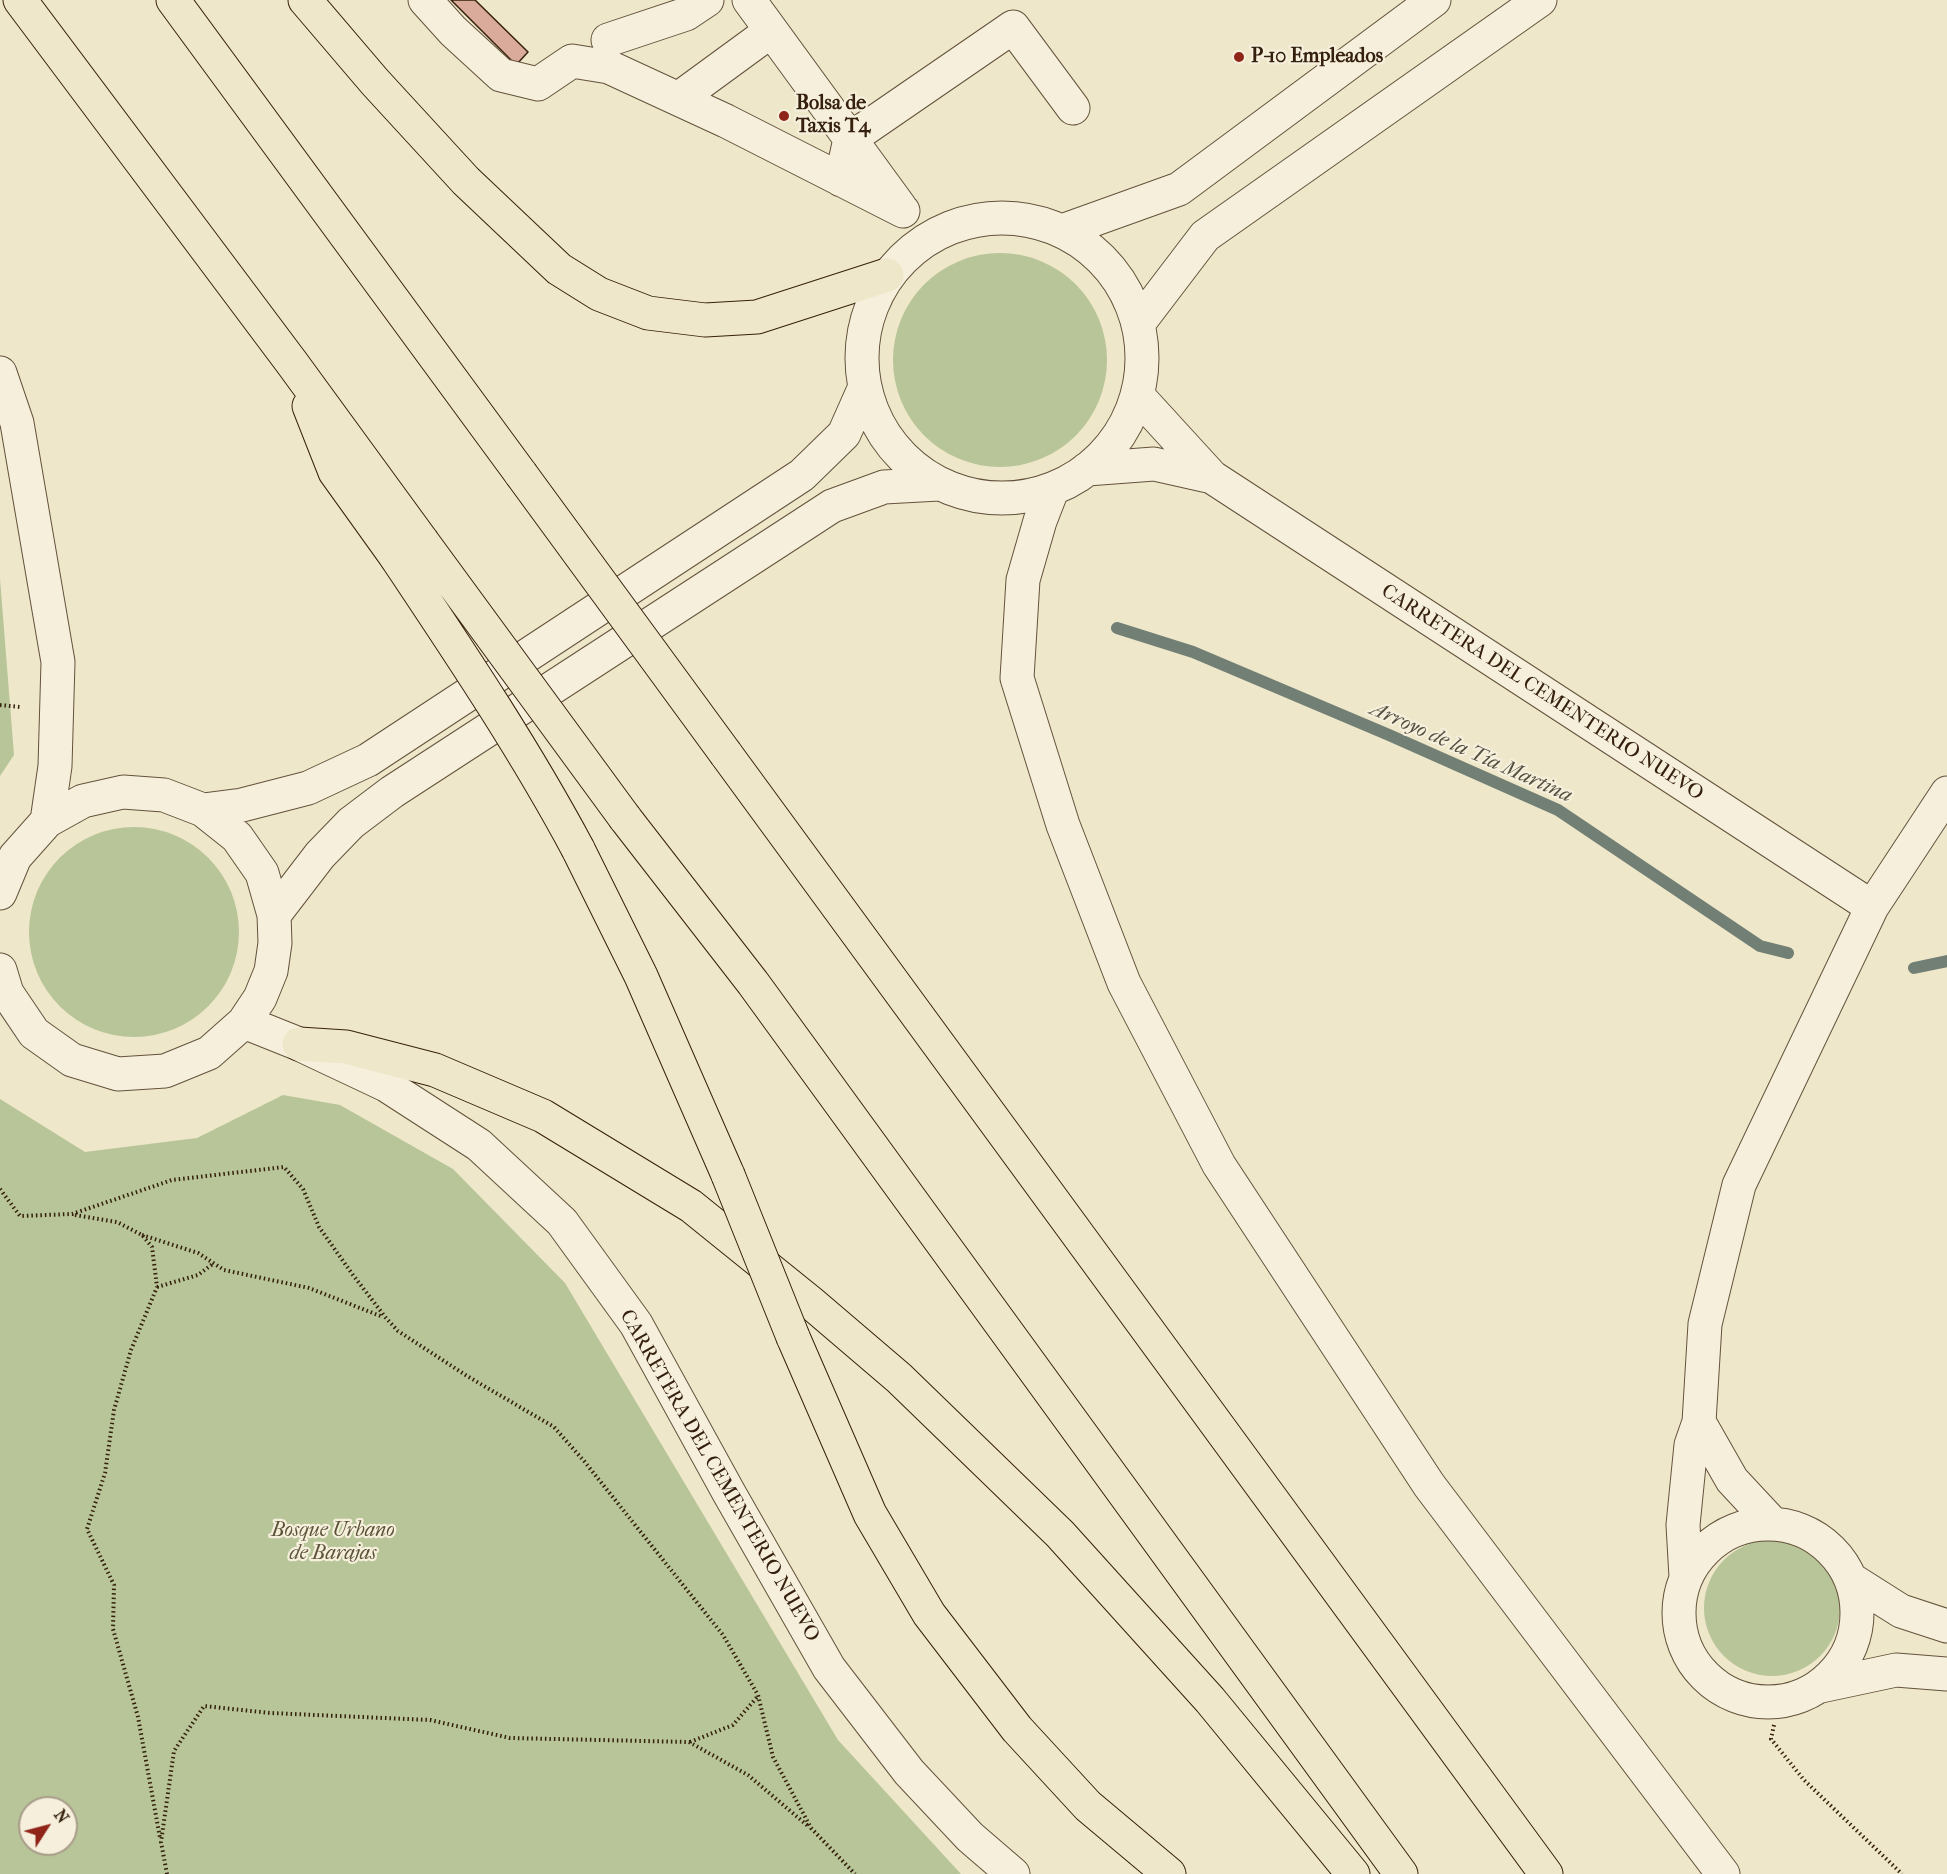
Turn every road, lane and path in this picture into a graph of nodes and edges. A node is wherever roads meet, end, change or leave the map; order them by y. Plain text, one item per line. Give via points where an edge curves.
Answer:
1 (20, 0) edge
2 (173, 0) edge
3 (305, 0) edge
4 (425, 0) edge
5 (707, 0) edge
6 (748, 0) edge
7 (1434, 0) edge
8 (1540, 0) edge
9 (771, 31) junction
10 (608, 40) dead end
11 (678, 99) junction
12 (1073, 108) dead end
13 (850, 139) junction
14 (841, 180) junction
15 (903, 211) junction
16 (1062, 231) junction
17 (925, 239) junction
18 (887, 275) junction
19 (1138, 324) junction
20 (0, 373) edge
21 (864, 389) junction
22 (1137, 395) junction
23 (1087, 470) junction
24 (1212, 477) junction
25 (939, 484) junction
26 (1052, 490) junction
27 (409, 549) junction
28 (1947, 794) edge
29 (203, 810) junction
30 (47, 821) junction
31 (0, 892) edge
32 (1872, 908) junction
33 (274, 915) junction
34 (0, 970) edge
35 (244, 1022) junction
36 (299, 1044) junction
37 (0, 1189) edge
38 (72, 1214) junction
39 (142, 1235) junction
40 (214, 1263) junction
41 (157, 1287) junction
42 (386, 1318) junction
43 (1700, 1422) junction
44 (1773, 1524) junction
45 (1686, 1576) junction
46 (1852, 1580) junction
47 (1947, 1626) edge
48 (1947, 1674) edge
49 (1821, 1686) junction
50 (758, 1695) junction
51 (1774, 1725) dead end
52 (689, 1742) junction
53 (811, 1828) junction
54 (161, 1842) junction
55 (167, 1874) edge
56 (855, 1874) edge
57 (1013, 1874) edge
58 (1169, 1874) edge
59 (1353, 1874) edge
60 (1401, 1874) edge
61 (1546, 1874) edge
62 (1724, 1874) edge
63 (1902, 1874) edge

1 - 27 highway via 292,363
2 - 61 highway, bridge
3 - 18 highway via 466,181 559,269 599,294 648,312 705,320 757,317
4 - 11 street via 501,75 538,84 572,61 609,68
5 - 10 street via 686,14
6 - 9 street
7 - 16 street via 1179,189
8 - 19 street via 1205,236
9 - 11 street
9 - 13 street
11 - 14 street
12 - 13 street via 1013,27
13 - 14 street
13 - 15 street
14 - 15 street
15 - 17 street
16 - 17 street via 1017,218 969,220
16 - 19 street via 1088,247 1110,269 1127,295
17 - 18 street
18 - 21 street via 869,310 863,339
19 - 22 street via 1142,360
20 - 30 street via 17,423 58,662 55,766
21 - 25 street via 879,428 905,460
21 - 29 street via 844,434 802,475 368,760 308,788 242,805
22 - 23 street via 1126,423 1109,449
22 - 24 street, CARRETERA DEL CEMENTERIO NUEVO
23 - 24 street, CARRETERA DEL CEMENTERIO NUEVO via 1154,464
23 - 26 street
24 - 32 street, CARRETERA DEL CEMENTERIO NUEVO
25 - 26 street via 976,496 1005,498
25 - 33 street via 884,488 822,512 392,792 351,823 320,855
26 - 62 street via 1023,580 1017,678 1063,825 1124,983 1220,1165 1429,1485
27 - 58 highway, bridge via 477,679 543,783 641,976 870,1514 928,1614 1017,1729 1080,1797
27 - 60 highway, bridge via 753,983
28 - 32 street
29 - 30 street via 164,795 123,792 83,801
29 - 33 street via 237,837 262,873
30 - 31 street via 15,857
32 - 43 street via 1739,1185 1705,1323
33 - 35 street via 271,971
34 - 35 street via 6,993 34,1033 72,1060 118,1074 165,1071 198,1058
35 - 36 street, CARRETERA DEL CEMENTERIO NUEVO
36 - 57 street, CARRETERA DEL CEMENTERIO NUEVO via 386,1085 479,1145 562,1222 636,1324 828,1668 909,1772 970,1837
36 - 59 highway via 346,1047 435,1070 543,1116 691,1206 899,1378 1060,1534 1210,1700
37 - 38 path via 20,1216
38 - 39 path via 117,1222
38 - 42 path via 172,1180 284,1167 303,1189 319,1227
39 - 40 path via 198,1253
39 - 41 path via 152,1247
40 - 41 path via 198,1275
40 - 42 path via 224,1270 309,1288
41 - 54 path via 131,1350 114,1410 105,1473 87,1530 114,1585 113,1629 138,1717
42 - 50 path via 398,1331 467,1376 554,1427 723,1635
43 - 44 street via 1732,1480
43 - 45 street via 1691,1445 1683,1525
44 - 45 street via 1748,1526 1725,1535 1702,1552
44 - 46 street via 1798,1529 1821,1540 1839,1558
45 - 49 street via 1679,1604 1681,1633 1692,1660 1711,1682 1736,1697 1764,1703 1789,1701
46 - 47 street via 1901,1611
46 - 49 street via 1858,1609 1854,1638 1842,1665
48 - 49 street via 1896,1670
50 - 52 path via 734,1725
50 - 53 path via 773,1757
51 - 63 path via 1771,1739 1804,1780
52 - 53 path via 748,1775
52 - 54 path via 510,1738 430,1720 204,1706 174,1751
53 - 56 path
54 - 55 path

